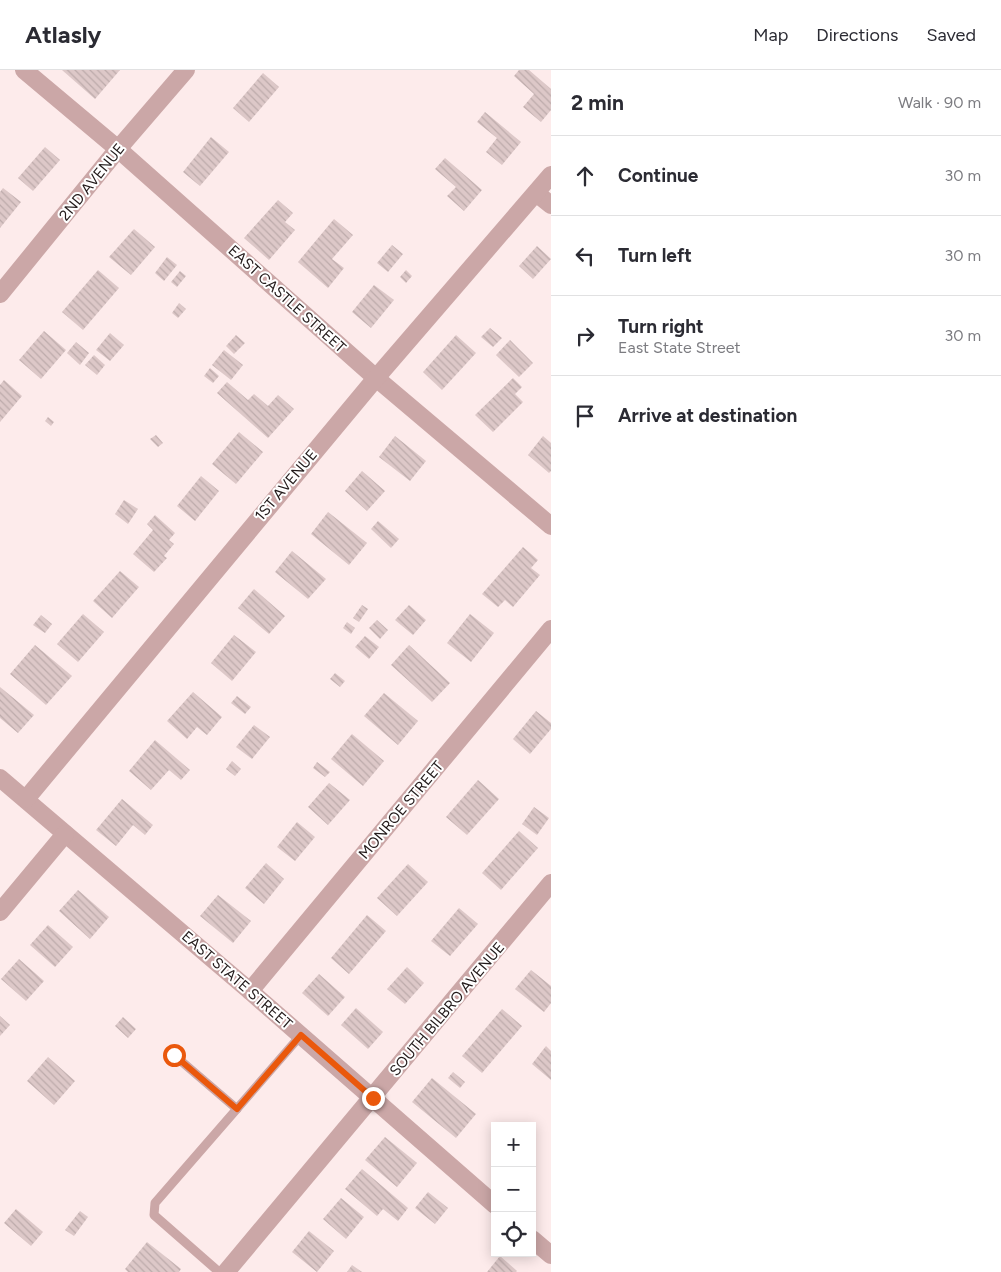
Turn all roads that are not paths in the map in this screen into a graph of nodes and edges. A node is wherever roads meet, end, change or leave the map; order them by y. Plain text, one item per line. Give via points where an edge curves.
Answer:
1 (24, 70) edge
2 (186, 70) edge
3 (118, 149) junction
4 (551, 175) edge
5 (536, 193) junction
6 (551, 205) edge
7 (0, 294) edge
8 (376, 378) junction
9 (551, 526) edge
10 (551, 629) edge
11 (0, 778) edge
12 (26, 800) junction
13 (65, 834) junction
14 (551, 883) edge
15 (0, 912) edge
16 (250, 991) junction
17 (301, 1035) junction
18 (174, 1055) dead end
19 (373, 1098) junction
20 (237, 1109) junction
21 (491, 1202) edge
22 (536, 1242) edge
23 (551, 1255) edge
24 (219, 1272) edge
25 (226, 1272) edge

1 - 3 street, EAST CASTLE STREET
2 - 3 street, 2ND AVENUE
3 - 7 street, 2ND AVENUE
3 - 8 street, EAST CASTLE STREET
4 - 5 street, 1ST AVENUE
5 - 6 street
5 - 8 street, 1ST AVENUE
8 - 9 street, EAST CASTLE STREET
8 - 12 street, 1ST AVENUE
10 - 16 street, MONROE STREET
11 - 12 street, EAST STATE STREET
12 - 13 street, EAST STATE STREET
13 - 15 street
13 - 16 street, EAST STATE STREET
14 - 19 street, SOUTH BILBRO AVENUE
16 - 17 street, EAST STATE STREET
17 - 19 street, EAST STATE STREET
17 - 20 lane
18 - 20 lane
19 - 21 street, EAST STATE STREET
19 - 25 street, SOUTH BILBRO AVENUE
20 - 24 lane via 155,1203 154,1215
22 - 23 street

